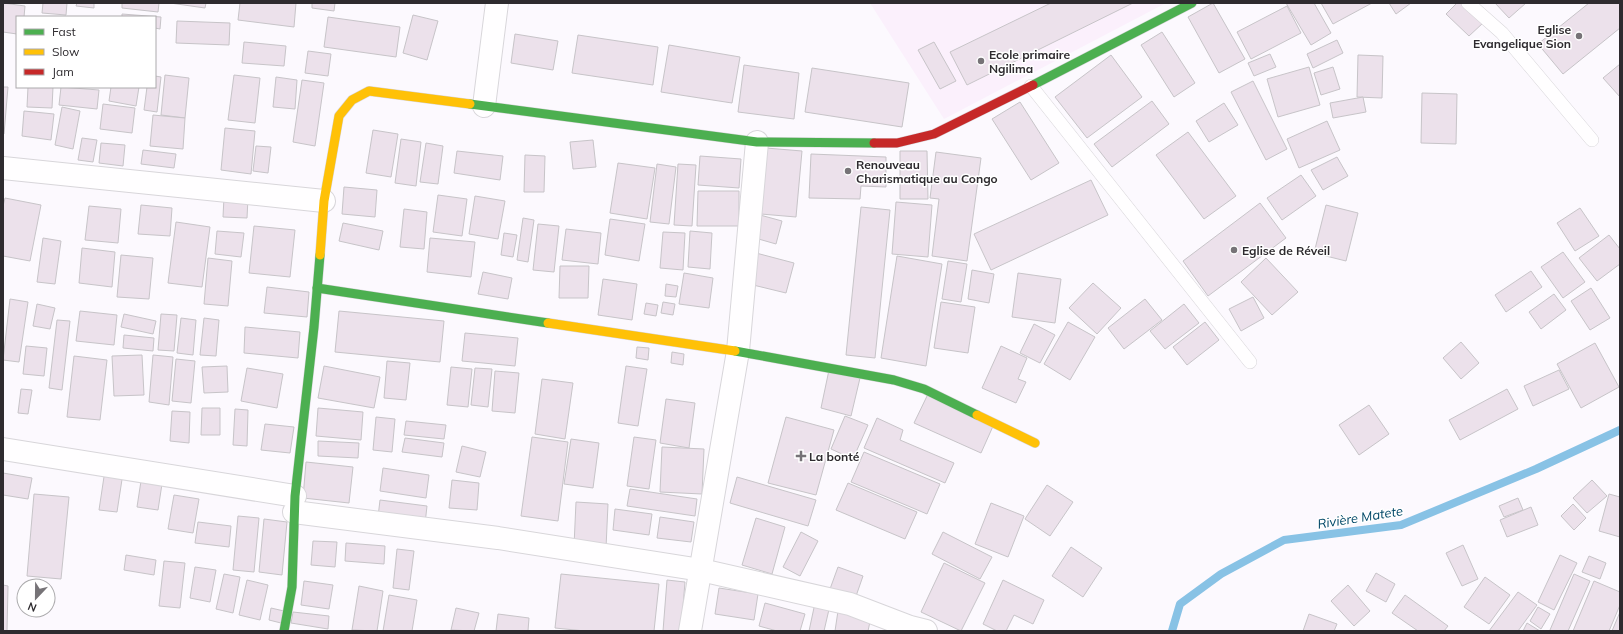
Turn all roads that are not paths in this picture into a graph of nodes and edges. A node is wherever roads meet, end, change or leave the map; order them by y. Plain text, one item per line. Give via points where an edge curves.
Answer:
1 (497, 3) edge
2 (1192, 3) edge
3 (1468, 3) edge
4 (1031, 86) junction
5 (484, 106) junction
6 (1592, 140) dead end
7 (757, 142) junction
8 (3, 168) edge
9 (324, 201) junction
10 (317, 288) junction
11 (738, 351) junction
12 (1250, 362) dead end
13 (1035, 443) dead end
14 (3, 449) edge
15 (294, 504) junction
16 (701, 570) junction
17 (284, 631) edge
18 (690, 631) edge
19 (926, 631) edge

1 - 5 street
2 - 4 street
3 - 6 lane via 1502,33
4 - 7 street via 934,134 897,143
4 - 12 lane
5 - 7 street
5 - 9 street via 369,91 352,100 339,116
7 - 11 street
8 - 9 street
9 - 10 street
10 - 11 street
10 - 15 street
11 - 13 street via 894,380 924,389
11 - 16 street
14 - 15 street
15 - 16 street
15 - 17 street via 292,587
16 - 18 street
16 - 19 street via 850,604

